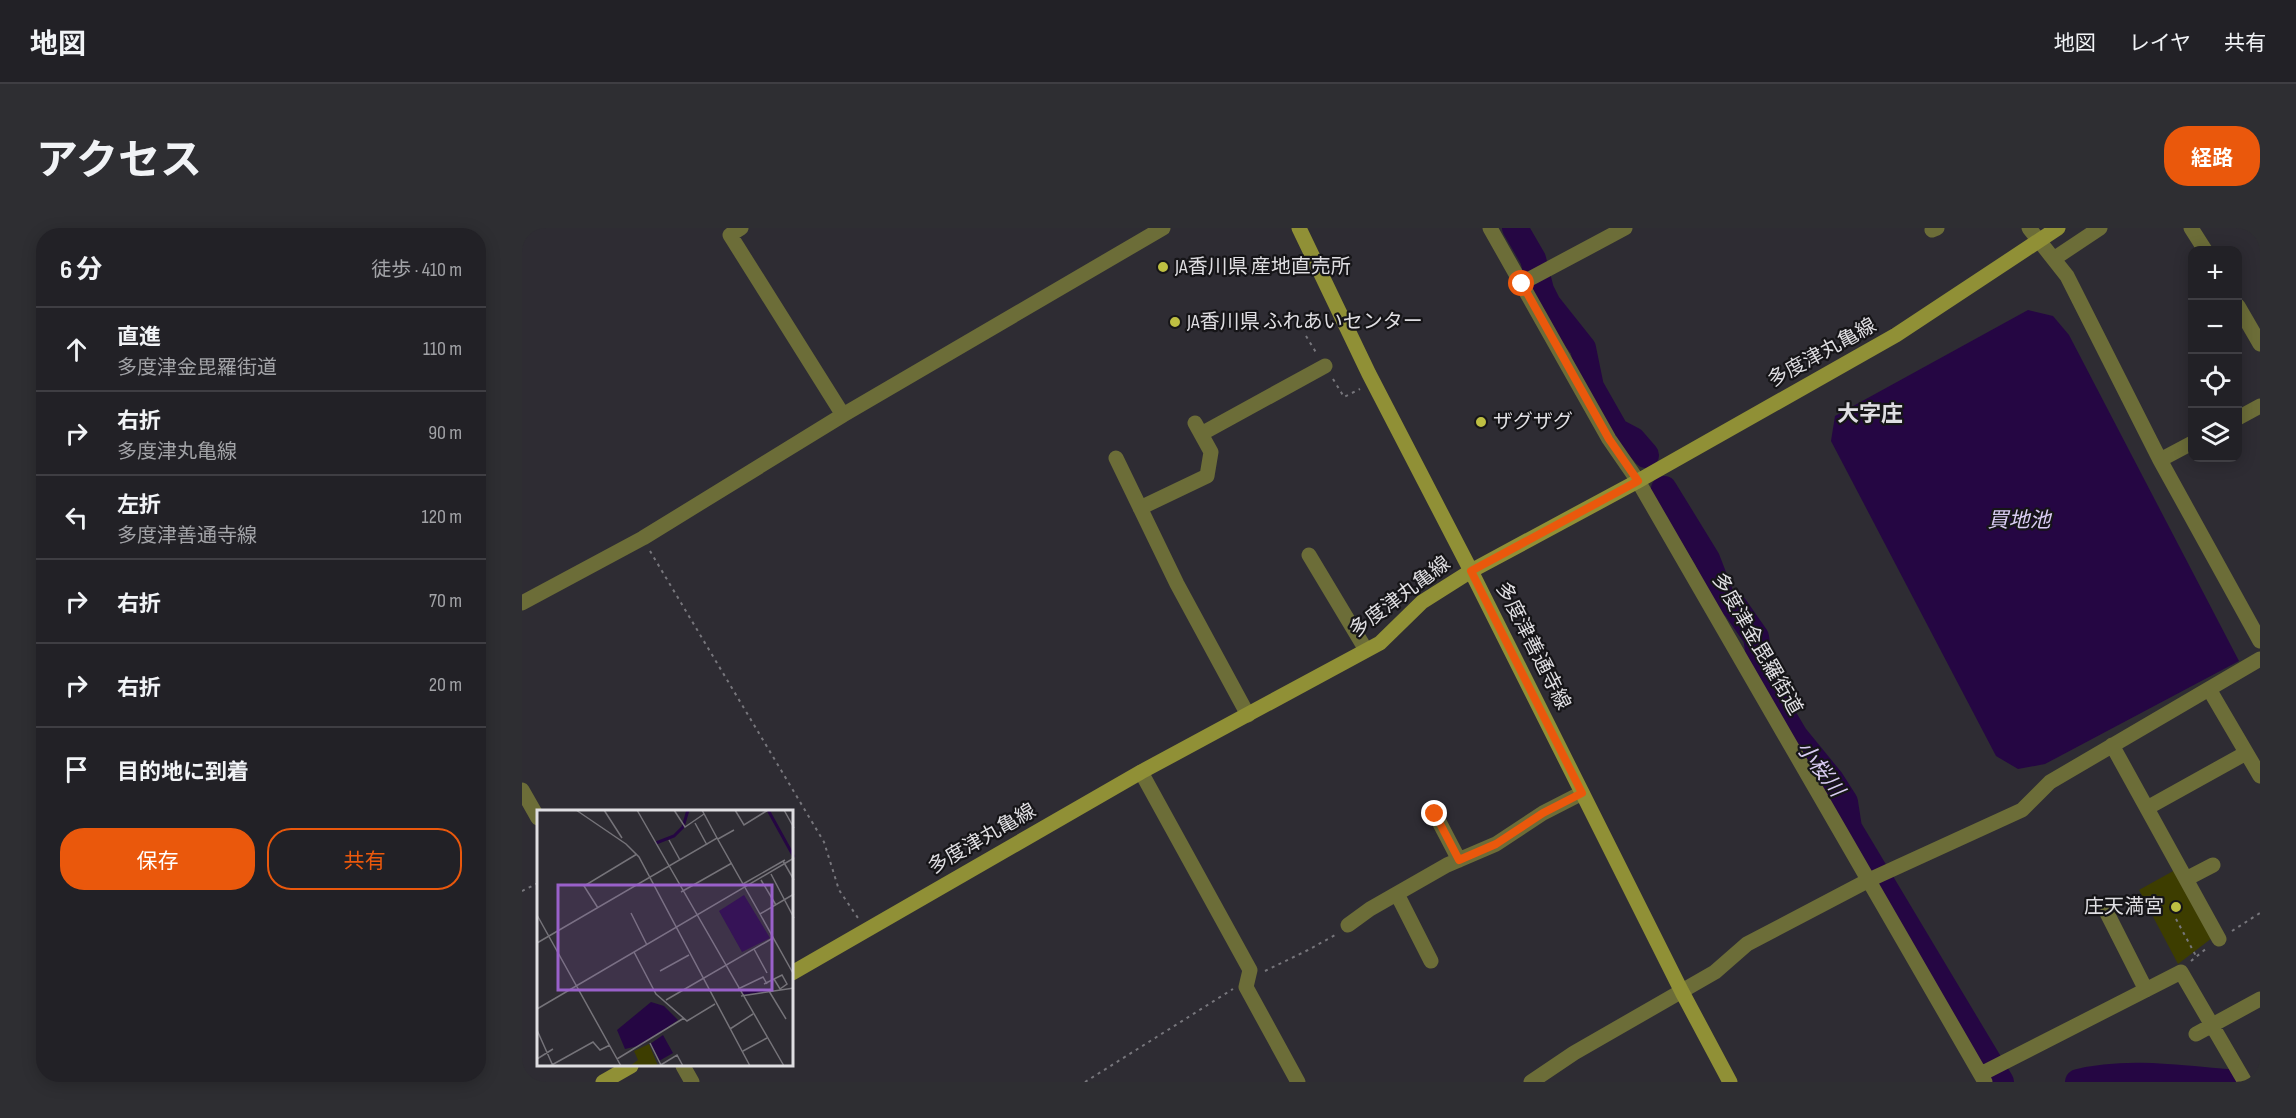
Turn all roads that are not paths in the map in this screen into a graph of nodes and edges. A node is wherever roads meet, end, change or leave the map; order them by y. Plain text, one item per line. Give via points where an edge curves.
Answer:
1 (741, 228) edge
2 (1163, 228) edge
3 (1299, 228) edge
4 (1490, 228) edge
5 (1625, 228) edge
6 (2030, 228) edge
7 (2058, 228) edge
8 (2100, 228) edge
9 (2192, 228) edge
10 (2040, 240) junction
11 (2203, 246) edge
12 (2055, 258) junction
13 (1526, 281) junction
14 (2242, 313) edge
15 (2260, 344) edge
16 (1325, 366) dead end
17 (2260, 406) edge
18 (843, 415) junction
19 (2242, 416) edge
20 (2188, 446) edge
21 (1116, 458) dead end
22 (2160, 460) junction
23 (1638, 481) junction
24 (1140, 508) junction
25 (1309, 555) dead end
26 (1471, 571) junction
27 (522, 603) edge
28 (2260, 641) edge
29 (1366, 650) junction
30 (2260, 659) edge
31 (2209, 689) junction
32 (1248, 715) junction
33 (2112, 745) junction
34 (2246, 753) junction
35 (1142, 772) junction
36 (2260, 776) edge
37 (522, 790) edge
38 (1582, 793) junction
39 (2147, 808) junction
40 (1435, 814) dead end
41 (537, 816) edge
42 (1459, 860) junction
43 (2213, 866) dead end
44 (2186, 879) junction
45 (1869, 880) junction
46 (1397, 894) junction
47 (2107, 913) dead end
48 (1348, 925) road end
49 (2219, 939) dead end
50 (1430, 961) dead end
51 (794, 972) edge
52 (2146, 990) junction
53 (1682, 992) junction
54 (2260, 999) edge
55 (2212, 1025) junction
56 (2196, 1034) dead end
57 (628, 1067) edge
58 (684, 1067) edge
59 (1983, 1078) edge
60 (603, 1082) edge
61 (692, 1082) edge
62 (1298, 1082) edge
63 (1531, 1082) edge
64 (1730, 1082) edge
65 (2246, 1082) edge

1 - 18 street via 730,235
2 - 18 street
3 - 26 main road, 多度津善通寺線 via 1368,374
4 - 13 street, 多度津金毘羅街道
5 - 13 street
6 - 10 street
7 - 10 main road, 多度津丸亀線
8 - 12 street
9 - 11 street
10 - 12 street
10 - 23 main road, 多度津丸亀線 via 1896,335
12 - 22 street
13 - 23 street, 多度津金毘羅街道 via 1609,439
14 - 15 street
16 - 24 street via 1198,428 1211,452 1207,476
17 - 19 street
18 - 27 street via 643,538
20 - 22 street
21 - 24 street
22 - 28 street
23 - 26 main road, 多度津丸亀線
23 - 45 street, 多度津金毘羅街道
24 - 32 street via 1176,584
25 - 29 street
26 - 29 main road, 多度津丸亀線 via 1422,602 1380,643
26 - 38 main road, 多度津善通寺線
29 - 32 main road, 多度津丸亀線
30 - 31 street
31 - 33 street
31 - 34 street
32 - 35 main road, 多度津丸亀線
33 - 39 street
33 - 45 street via 2050,782 2022,810
34 - 36 street
34 - 39 street
35 - 51 main road, 多度津丸亀線
35 - 62 street via 1251,970 1247,982
37 - 41 street
38 - 42 street via 1496,844
38 - 53 main road, 多度津善通寺線
39 - 44 street
40 - 42 street
42 - 46 street
43 - 44 street
44 - 49 street
45 - 53 street via 1747,944 1715,972
45 - 59 street, 多度津金毘羅街道
46 - 48 street
46 - 50 street
47 - 52 street via 2127,938
52 - 55 street via 2181,972
52 - 59 street
53 - 63 street
53 - 64 main road, 多度津善通寺線
54 - 55 street
55 - 56 street
55 - 65 street
57 - 60 main road
58 - 61 street

